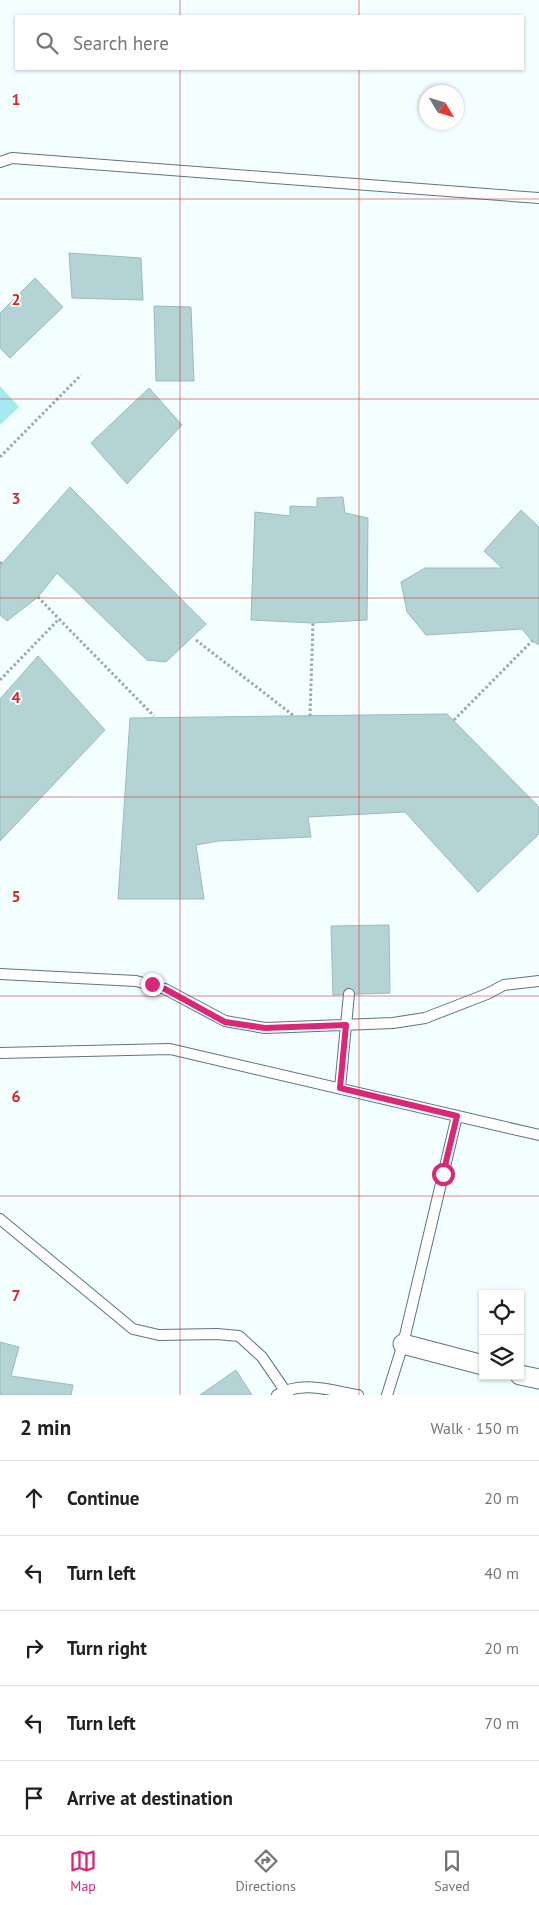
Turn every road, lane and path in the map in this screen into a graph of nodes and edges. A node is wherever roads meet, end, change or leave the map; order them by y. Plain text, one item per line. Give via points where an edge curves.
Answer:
1 (0, 162) edge
2 (539, 198) edge
3 (81, 375) dead end
4 (0, 457) edge
5 (38, 597) dead end
6 (59, 619) junction
7 (313, 623) dead end
8 (196, 640) dead end
9 (532, 641) dead end
10 (0, 680) edge
11 (154, 716) dead end
12 (294, 716) dead end
13 (310, 716) dead end
14 (454, 720) dead end
15 (0, 974) edge
16 (539, 981) edge
17 (350, 994) dead end
18 (346, 1025) junction
19 (0, 1053) edge
20 (340, 1088) junction
21 (457, 1116) junction
22 (539, 1134) edge
23 (0, 1219) edge
24 (404, 1344) junction
25 (479, 1364) edge
26 (524, 1375) edge
27 (539, 1380) edge
28 (283, 1393) edge
29 (358, 1395) edge
30 (387, 1395) edge

1 - 2 lane via 12,158
3 - 4 path
5 - 6 path
6 - 10 path
6 - 11 path
7 - 13 path
8 - 12 path
9 - 14 path
15 - 18 lane via 136,981 165,989 225,1022 265,1028
16 - 18 lane via 504,985 425,1018
17 - 18 lane
18 - 20 lane
19 - 20 lane via 170,1049
20 - 21 lane
21 - 22 lane
21 - 24 lane
23 - 28 lane via 133,1329 159,1335 239,1336 262,1357
24 - 25 street
24 - 30 lane
26 - 27 street
28 - 29 lane via 307,1386

